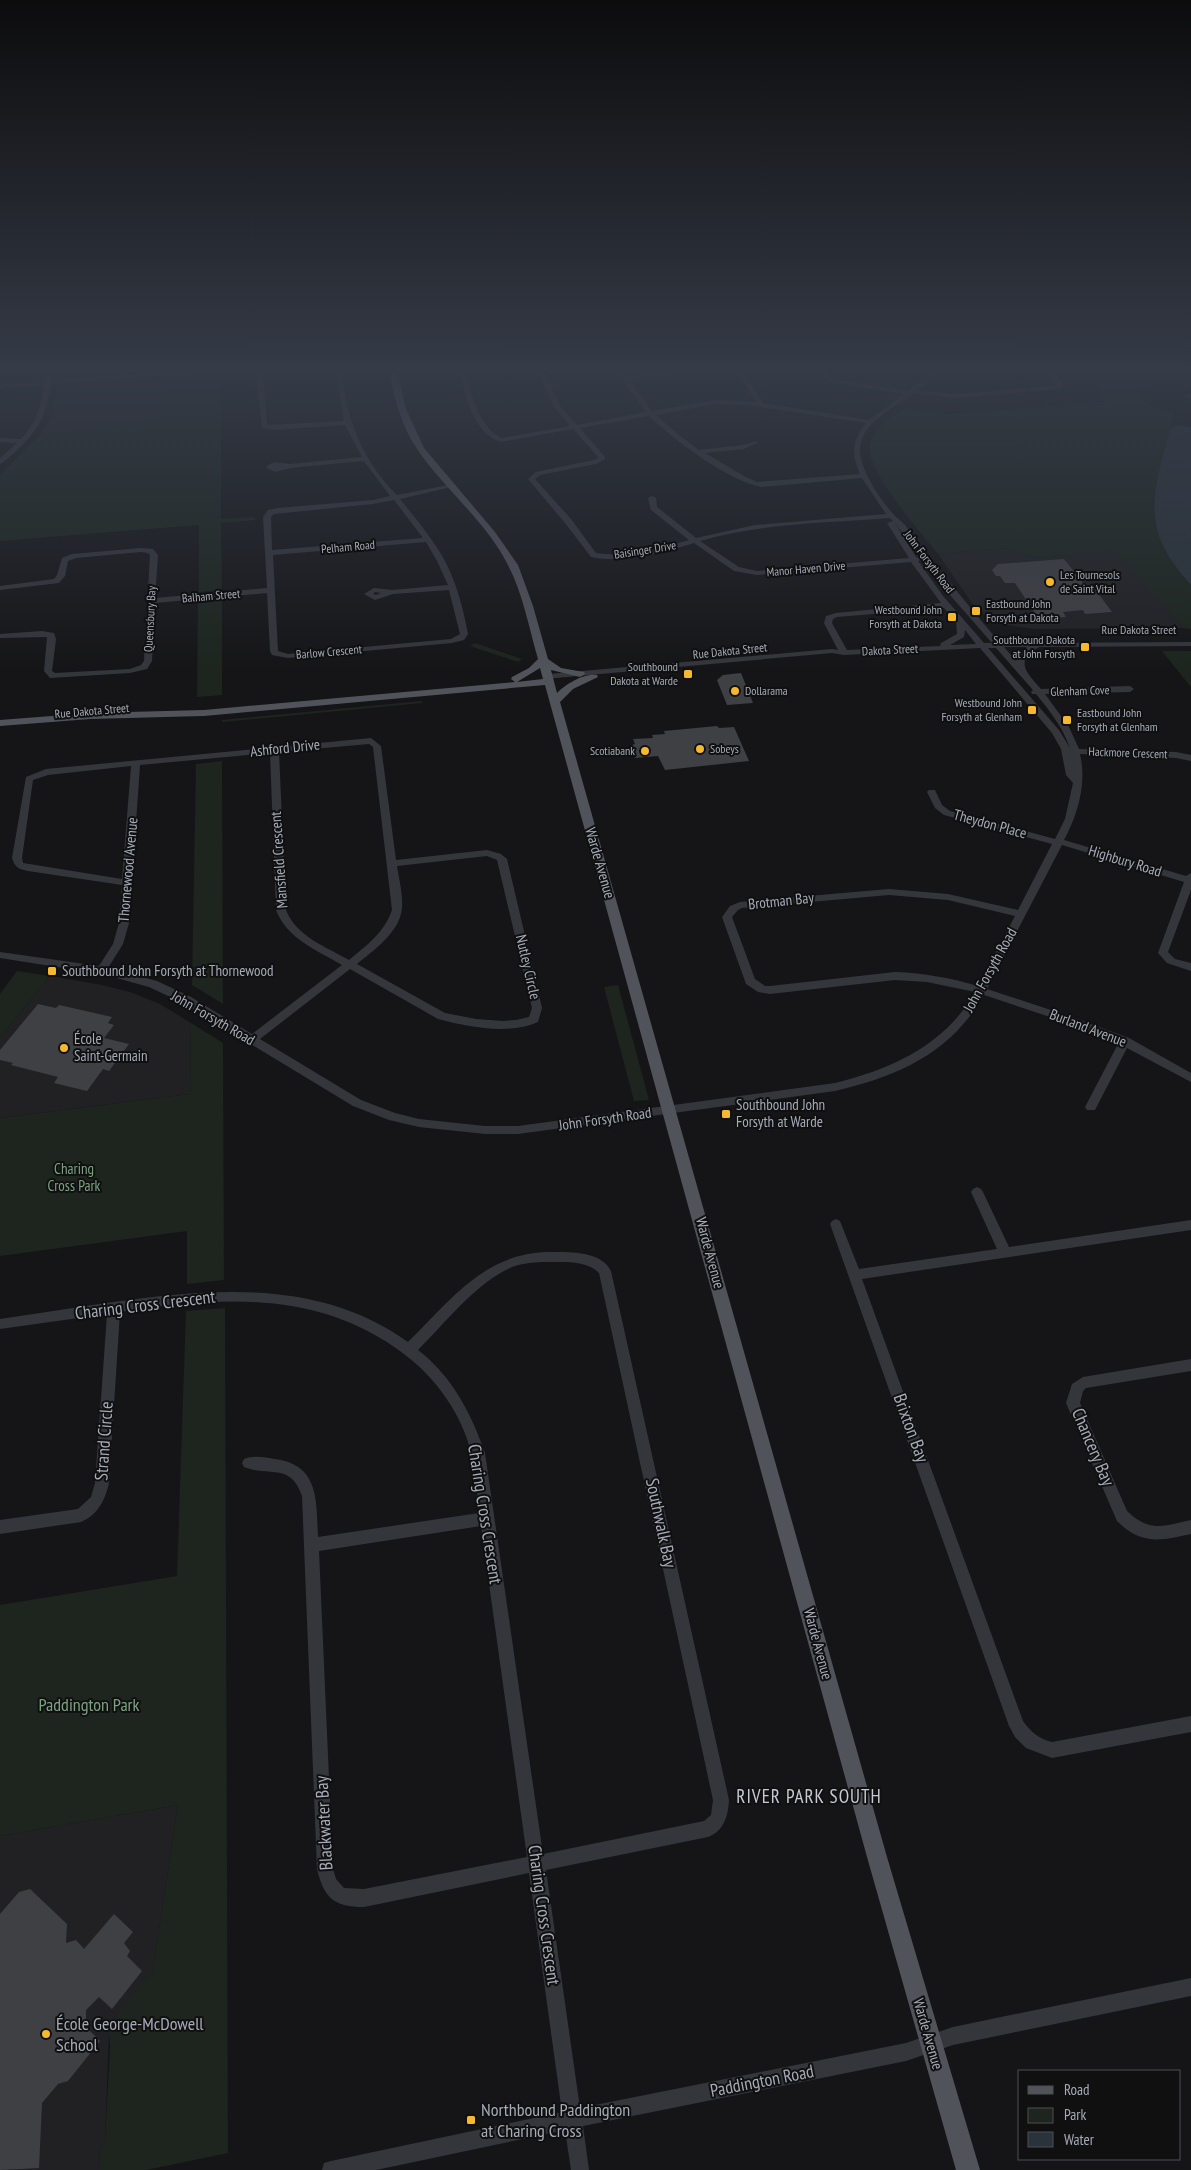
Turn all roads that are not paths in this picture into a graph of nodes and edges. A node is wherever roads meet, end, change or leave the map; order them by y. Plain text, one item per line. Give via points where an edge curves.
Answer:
1 (373, 468) edge
2 (438, 468) edge
3 (563, 468) edge
4 (728, 468) edge
5 (861, 468) edge
6 (865, 476) junction
7 (453, 486) junction
8 (396, 498) junction
9 (652, 498) dead end
10 (891, 516) junction
11 (427, 540) junction
12 (694, 541) junction
13 (268, 553) junction
14 (926, 558) junction
15 (913, 560) junction
16 (453, 587) junction
17 (0, 588) edge
18 (270, 590) junction
19 (392, 592) dead end
20 (152, 600) junction
21 (946, 605) junction
22 (960, 620) junction
23 (979, 624) junction
24 (0, 636) edge
25 (1040, 644) junction
26 (1191, 644) edge
27 (982, 645) junction
28 (998, 645) junction
29 (936, 647) junction
30 (844, 653) junction
31 (543, 660) junction
32 (999, 665) junction
33 (1022, 672) junction
34 (580, 674) junction
35 (593, 677) junction
36 (549, 679) junction
37 (512, 682) junction
38 (1130, 689) dead end
39 (1035, 692) junction
40 (555, 701) junction
41 (186, 714) junction
42 (0, 724) edge
43 (0, 733) edge
44 (274, 749) junction
45 (1065, 750) junction
46 (1075, 751) junction
47 (1191, 758) edge
48 (136, 763) junction
49 (1076, 781) junction
50 (932, 792) dead end
51 (1059, 842) junction
52 (393, 863) junction
53 (1190, 879) edge
54 (127, 882) junction
55 (1020, 914) junction
56 (0, 955) edge
57 (349, 965) junction
58 (1191, 968) edge
59 (102, 970) junction
60 (980, 990) junction
61 (252, 1040) junction
62 (1125, 1041) junction
63 (1191, 1078) edge
64 (1091, 1108) dead end
65 (670, 1111) junction
66 (977, 1192) dead end
67 (836, 1224) dead end
68 (1191, 1225) edge
69 (1005, 1253) junction
70 (856, 1275) junction
71 (114, 1308) junction
72 (0, 1324) edge
73 (410, 1350) junction
74 (1191, 1365) edge
75 (249, 1463) dead end
76 (487, 1518) junction
77 (0, 1527) edge
78 (1191, 1528) edge
79 (312, 1545) junction
80 (1191, 1724) edge
81 (536, 1863) junction
82 (1191, 1987) edge
83 (930, 2043) junction
84 (572, 2119) junction
85 (339, 2169) edge
86 (580, 2170) edge
87 (968, 2170) edge

1 - 8 street, Barlow Crescent
2 - 7 main road, Warde Avenue
3 - 12 street, Baisinger Drive via 538,473 531,479 592,553 607,556 637,554
4 - 6 street via 757,484
5 - 6 street, John Forsyth Road
6 - 10 street, John Forsyth Road
7 - 8 street, Barlow Crescent
7 - 31 main road, Warde Avenue via 492,534 512,566 528,606
8 - 11 street, Barlow Crescent
8 - 13 street, Barlow Crescent via 273,511 267,516
9 - 12 street, Manor Haven Drive via 654,508
10 - 12 street, Baisinger Drive via 760,527
10 - 14 street, John Forsyth Road
10 - 15 street, John Forsyth Road via 891,522
11 - 13 street, Pelham Road
11 - 16 street, Barlow Crescent
12 - 15 street, Manor Haven Drive via 737,569 750,573
13 - 18 street, Barlow Crescent
14 - 15 street, Manor Haven Drive
14 - 23 street, John Forsyth Road
15 - 21 street, John Forsyth Road
16 - 18 street, Barlow Crescent via 464,633 458,640 288,656 274,651
16 - 19 street
17 - 20 street, Queensbury Bay via 56,581 61,576 65,560 75,556 145,550 154,555
18 - 20 street, Balham Street
20 - 24 street, Queensbury Bay via 148,661 146,666 138,669 53,676 48,671 51,635
21 - 22 street, John Forsyth Road
21 - 30 street, John Forsyth Road via 829,618 828,623
22 - 27 street, John Forsyth Road
22 - 29 street via 961,635
23 - 25 street via 1004,637
23 - 28 street, John Forsyth Road
25 - 26 street, Rue Dakota Street
25 - 28 street, Rue Dakota Street
25 - 33 street via 1021,655
27 - 28 street, Rue Dakota Street
27 - 29 street, Rue Dakota Street
27 - 32 street, John Forsyth Road
28 - 33 street, John Forsyth Road
29 - 30 street, Dakota Street
29 - 32 street via 975,653
30 - 34 street, Rue Dakota Street via 806,653
30 - 35 street, Rue Dakota Street
31 - 34 main road via 558,670
31 - 36 main road, Warde Avenue
31 - 37 main road
32 - 45 street, John Forsyth Road via 1056,732
33 - 39 street, John Forsyth Road
34 - 36 street
35 - 36 street, Rue Dakota Street
35 - 40 main road via 569,687
36 - 37 main road, Rue Dakota Street
36 - 40 main road, Warde Avenue
37 - 40 main road
37 - 41 main road, Rue Dakota Street
38 - 39 street, Glenham Cove
39 - 46 street, John Forsyth Road via 1060,720
40 - 65 main road, Warde Avenue
41 - 42 main road, Rue Dakota Street via 108,715
41 - 43 main road, Rue Dakota Street
44 - 48 street, Ashford Drive
44 - 52 street, Ashford Drive via 362,741 375,743
44 - 57 street, Mansfield Crescent via 283,915 299,936
45 - 46 street, Hackmore Crescent
45 - 49 street, John Forsyth Road via 1071,775
46 - 47 street, Hackmore Crescent
46 - 49 street, John Forsyth Road
48 - 54 street, Thornewood Avenue
48 - 54 street, Ashford Drive via 46,772 29,779 17,858 19,865 28,868
49 - 51 street, John Forsyth Road via 1075,803
50 - 51 street, Theydon Place via 938,806 947,812
51 - 53 street, Highbury Road
51 - 55 street, John Forsyth Road
52 - 57 street, Ashford Drive via 397,910 393,922 376,944
52 - 57 street, Nutley Circle via 488,854 502,859 537,1008 534,1018 524,1023 502,1024 465,1022 442,1016
53 - 58 street via 1163,953 1171,961
54 - 59 street, Thornewood Avenue via 122,934
55 - 60 street, John Forsyth Road
55 - 60 street, Brotman Bay via 948,897 889,892 740,905 727,917 750,981 762,989 911,976 950,981
56 - 59 street, John Forsyth Road
57 - 61 street, Ashford Drive
59 - 61 street, John Forsyth Road via 172,993
60 - 62 street, Burland Avenue
60 - 65 street, John Forsyth Road via 970,1010 955,1028 935,1044 883,1074 835,1087
61 - 65 street, John Forsyth Road via 357,1103 393,1117 425,1124 518,1130
62 - 63 street, Burland Avenue
62 - 64 street
65 - 83 main road, Warde Avenue
66 - 69 street
67 - 70 street, Brixton Bay
68 - 69 street
69 - 70 street
70 - 80 street, Brixton Bay via 1017,1726 1026,1740 1052,1750
71 - 72 street, Charing Cross Crescent
71 - 73 street, Charing Cross Crescent via 199,1296 271,1297 339,1311 377,1328
71 - 77 street, Strand Circle via 102,1483 97,1501 81,1515
73 - 76 street, Charing Cross Crescent via 446,1386 470,1429 478,1453
73 - 81 street, Southwalk Bay via 483,1279 508,1264 534,1258 561,1257 593,1262 605,1271 721,1800 715,1824 708,1829
74 - 78 street, Chancery Bay via 1083,1383 1077,1388 1073,1403 1122,1516 1130,1526 1148,1534
75 - 79 street, Blackwater Bay via 285,1466 300,1476 309,1496
76 - 79 street
76 - 81 street, Charing Cross Crescent
79 - 81 street, Blackwater Bay via 325,1869 329,1886 338,1895 364,1898
81 - 84 street, Charing Cross Crescent
82 - 83 street, Paddington Road
83 - 84 street, Paddington Road via 906,2052
83 - 87 main road, Warde Avenue
84 - 85 street, Paddington Road
84 - 86 street, Charing Cross Crescent

